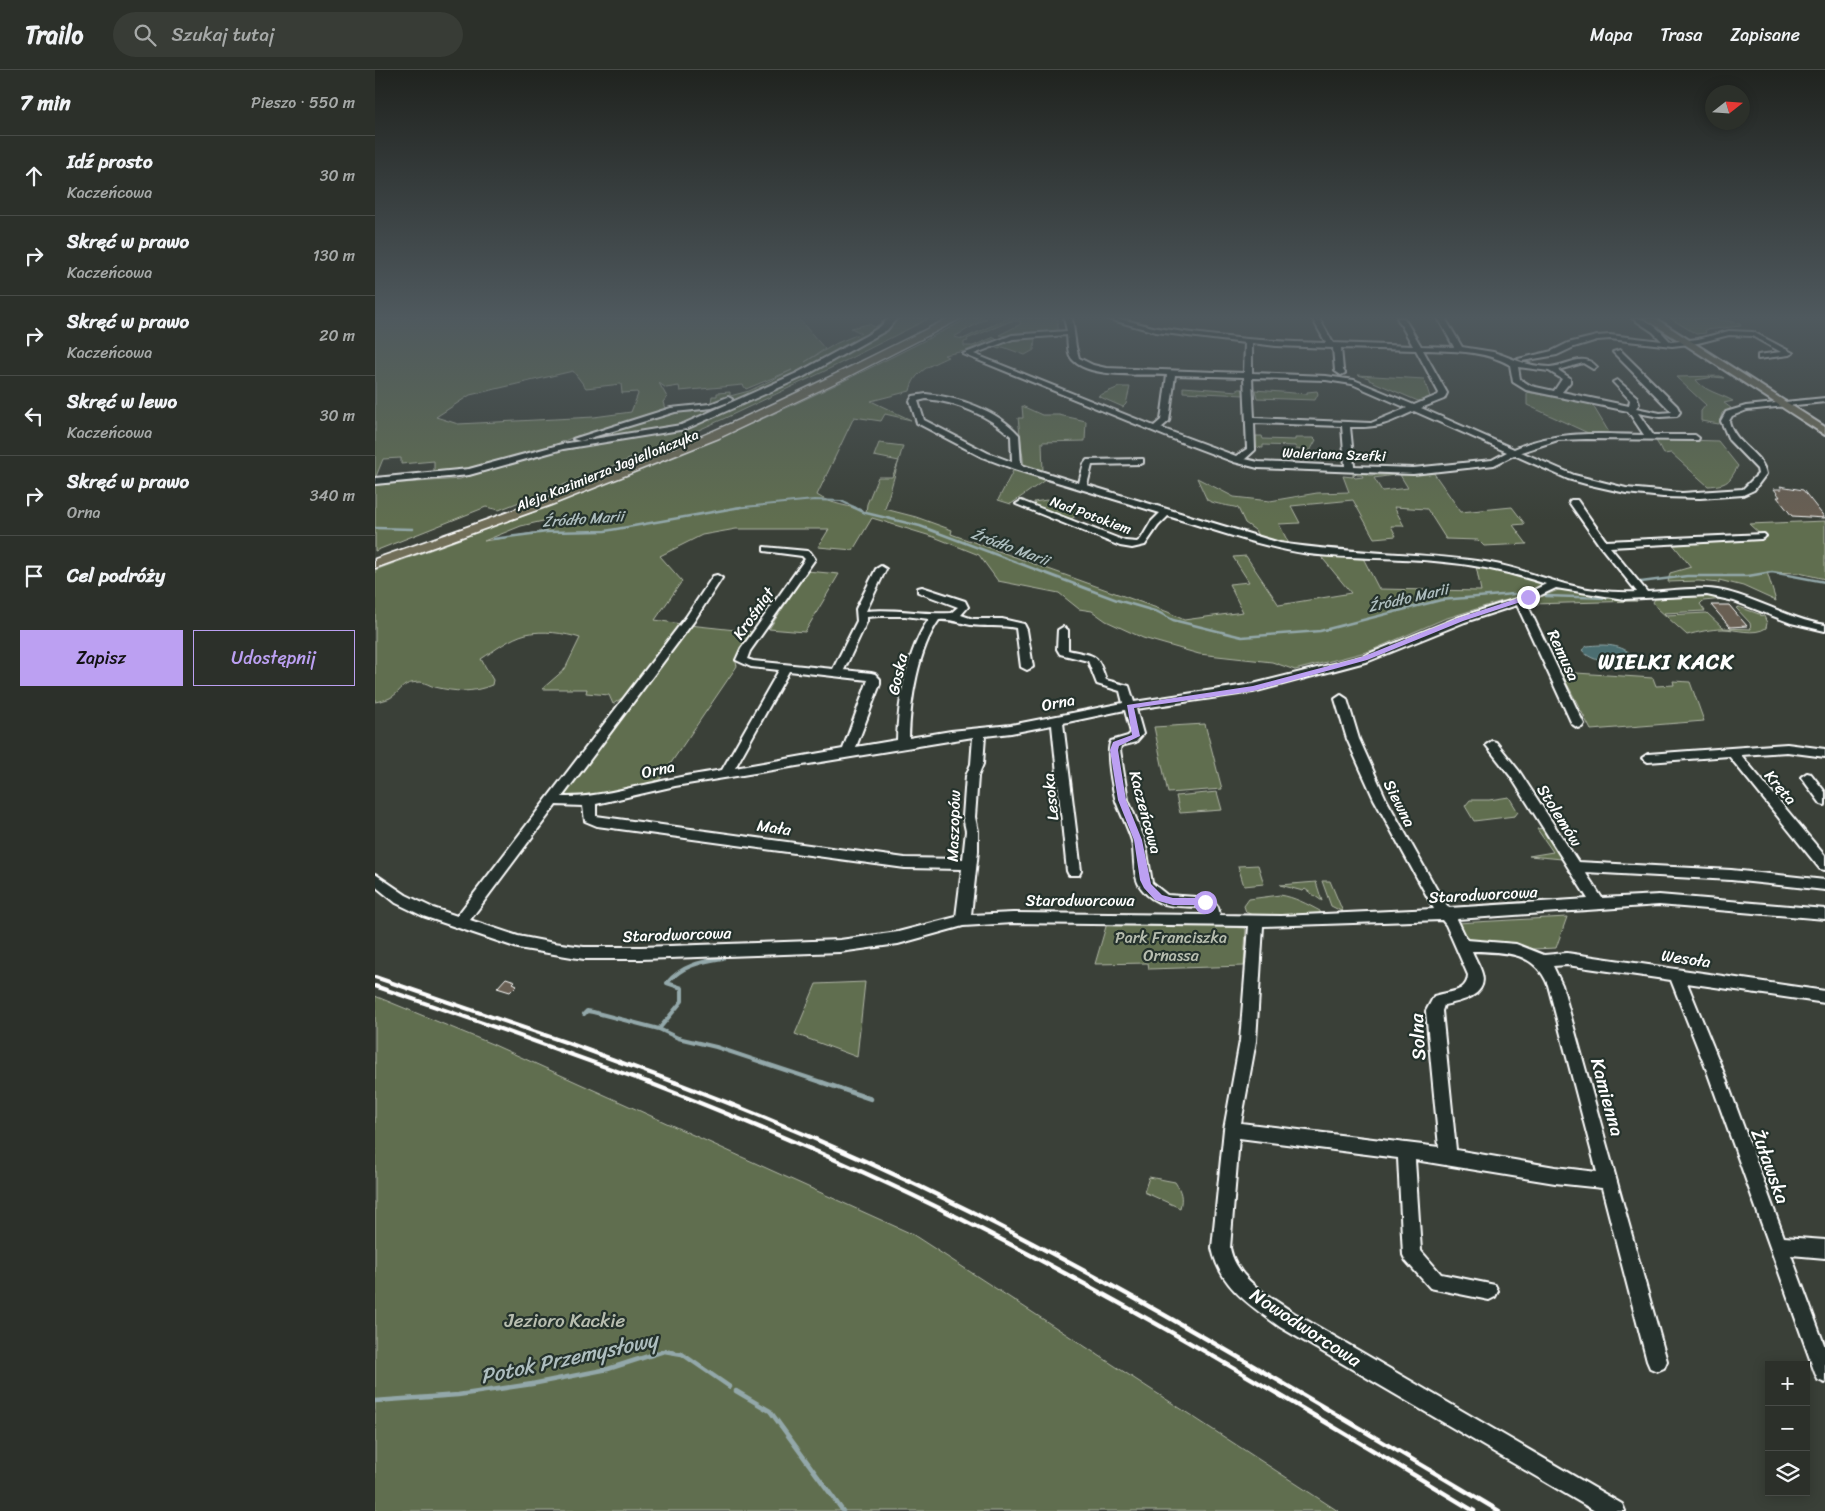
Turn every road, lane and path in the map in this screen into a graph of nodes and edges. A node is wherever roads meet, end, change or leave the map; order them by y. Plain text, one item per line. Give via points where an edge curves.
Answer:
1 (778, 385) edge
2 (805, 385) edge
3 (822, 385) edge
4 (1045, 385) edge
5 (1169, 385) edge
6 (1249, 385) edge
7 (1363, 385) edge
8 (1441, 385) edge
9 (1525, 385) edge
10 (1563, 385) edge
11 (1620, 385) edge
12 (1651, 385) edge
13 (1752, 385) edge
14 (1763, 385) edge
15 (1556, 394) junction
16 (730, 399) dead end
17 (1825, 400) edge
18 (1782, 404) junction
19 (1795, 407) junction
20 (1825, 407) edge
21 (1415, 408) junction
22 (1631, 409) junction
23 (1807, 410) junction
24 (1249, 420) junction
25 (1825, 421) edge
26 (1346, 424) junction
27 (1155, 429) junction
28 (1825, 432) edge
29 (1650, 437) junction
30 (1695, 438) dead end
31 (573, 445) junction
32 (1742, 447) junction
33 (1515, 452) junction
34 (1237, 460) junction
35 (1140, 461) dead end
36 (1017, 467) junction
37 (1349, 469) junction
38 (375, 481) edge
39 (1083, 485) junction
40 (1574, 502) dead end
41 (1021, 504) dead end
42 (1167, 512) junction
43 (1761, 536) dead end
44 (1603, 544) junction
45 (767, 549) dead end
46 (375, 557) edge
47 (375, 564) edge
48 (881, 569) dead end
49 (717, 578) dead end
50 (1555, 584) junction
51 (922, 590) dead end
52 (1645, 596) junction
53 (1520, 601) junction
54 (861, 615) junction
55 (954, 616) junction
56 (936, 617) junction
57 (1825, 628) edge
58 (1063, 630) dead end
59 (786, 667) junction
60 (1027, 667) dead end
61 (837, 672) junction
62 (1341, 699) dead end
63 (1129, 706) junction
64 (1057, 720) junction
65 (1578, 724) dead end
66 (979, 732) junction
67 (903, 743) junction
68 (1492, 746) dead end
69 (849, 752) junction
70 (1732, 752) junction
71 (1825, 753) edge
72 (1648, 758) dead end
73 (727, 773) junction
74 (1807, 777) dead end
75 (554, 801) junction
76 (589, 801) junction
77 (1825, 801) edge
78 (970, 864) junction
79 (1825, 865) edge
80 (1574, 867) junction
81 (1074, 871) dead end
82 (375, 879) edge
83 (1825, 885) edge
84 (1598, 904) junction
85 (1445, 914) junction
86 (1825, 914) edge
87 (1213, 920) junction
88 (963, 921) junction
89 (1256, 921) junction
90 (460, 923) junction
91 (1463, 946) junction
92 (1541, 961) junction
93 (1676, 974) junction
94 (1825, 996) edge
95 (1232, 1129) junction
96 (1407, 1152) junction
97 (1449, 1156) junction
98 (1609, 1181) junction
99 (1778, 1246) junction
100 (1825, 1249) edge
101 (1489, 1291) dead end
102 (1657, 1361) dead end
103 (1825, 1373) edge
104 (1615, 1511) edge

1 - 31 street via 698,422 663,432
2 - 46 highway, Aleja Kazimierza Jagiellończyka via 674,444
3 - 47 highway, Aleja Kazimierza Jagiellończyka via 691,445 526,510
4 - 27 street, Waleriana Szefki
5 - 27 street via 1165,421
6 - 24 street
7 - 21 street
8 - 21 street via 1444,391 1441,397
9 - 15 street
10 - 15 street
11 - 22 street via 1634,399
12 - 22 street via 1676,412 1667,416
13 - 18 main road
14 - 19 main road
15 - 22 street
16 - 31 street via 588,434 576,439
17 - 19 street
18 - 19 main road
18 - 32 street via 1746,408 1729,414 1726,426
19 - 23 main road
19 - 28 main road
19 - 32 street via 1739,418 1733,428
20 - 23 street
21 - 26 street via 1375,424
21 - 33 street
22 - 29 street
23 - 25 main road
24 - 26 street
24 - 34 street via 1251,450
26 - 37 street
27 - 34 street, Waleriana Szefki
29 - 30 street, Waleriana Szefki
29 - 33 street, Waleriana Szefki via 1557,438
31 - 38 street via 469,472
32 - 33 street via 1754,462 1755,474 1759,478 1748,490 1724,494 1655,495 1609,488 1571,477
33 - 37 street, Waleriana Szefki via 1494,462 1468,466 1413,471
34 - 37 street, Waleriana Szefki
35 - 39 street via 1090,462
36 - 36 street via 985,455 920,421 914,401 926,396 943,398 1004,425 1015,435
36 - 39 street
39 - 42 street
40 - 44 street
41 - 42 street, Nad Potokiem via 1130,545 1148,538 1152,526
42 - 50 street via 1293,549 1464,562 1507,568
43 - 44 street
44 - 52 street
45 - 59 street, Krośniąt via 807,554 810,559 741,660
48 - 54 street
49 - 75 street
50 - 52 street via 1616,596
50 - 53 street, Orna
51 - 55 street via 961,603 963,607
52 - 57 street via 1720,593 1790,621
53 - 63 street, Orna via 1461,620 1365,659 1273,684
53 - 65 street, Remusa
54 - 56 street
54 - 61 street via 862,621
55 - 56 street
55 - 60 street via 972,622 1009,622 1020,626
56 - 67 street, Goska via 921,644 903,720
58 - 63 street, Kaczeńcowa via 1064,652 1092,659 1101,682 1123,687
59 - 61 street
59 - 73 street via 731,760
61 - 69 street via 865,674 874,679
62 - 85 street, Siewna via 1353,739 1380,799
63 - 64 street, Orna
63 - 87 street, Kaczeńcowa via 1136,736 1115,744 1114,750 1122,800 1138,840 1147,886 1159,897 1173,902 1205,902 1213,911
64 - 66 street, Orna
64 - 81 street, Lesoka
66 - 67 street, Orna
66 - 78 street, Maszopów via 969,817 972,831
67 - 69 street, Orna
68 - 80 street, Stolemów via 1515,774
69 - 73 street, Orna
70 - 71 street, Kręta via 1787,748
70 - 72 street, Kręta
70 - 79 street, Kręta
73 - 76 street, Orna
74 - 77 street
75 - 76 street, Orna
75 - 90 street
76 - 78 street, Mała via 590,818 597,821 905,863
78 - 88 street, Maszopów
80 - 83 street via 1696,871
80 - 84 street, Stolemów
82 - 90 street via 401,899
84 - 85 street, Starodworcowa
84 - 86 street, Starodworcowa via 1667,901
85 - 89 street, Starodworcowa
85 - 91 street
87 - 88 street, Starodworcowa via 1013,918
87 - 89 street, Starodworcowa
88 - 90 street, Starodworcowa via 898,938 840,946 641,953 584,953 554,949 519,942
89 - 95 street, Nowodworcowa via 1248,1041
91 - 92 street via 1516,950
91 - 97 street, Solna via 1474,972 1474,986 1467,994 1439,1000 1434,1011
92 - 93 street, Wesoła via 1567,959
92 - 98 street, Kamienna via 1555,985
93 - 94 street, Wesoła
93 - 99 street, Żuławska
95 - 96 street
95 - 104 street, Nowodworcowa via 1221,1248 1226,1269 1244,1288 1295,1324
96 - 97 street
96 - 101 street via 1412,1256 1436,1282
97 - 98 street
98 - 102 street, Kamienna
99 - 100 street
99 - 103 street, Żuławska

